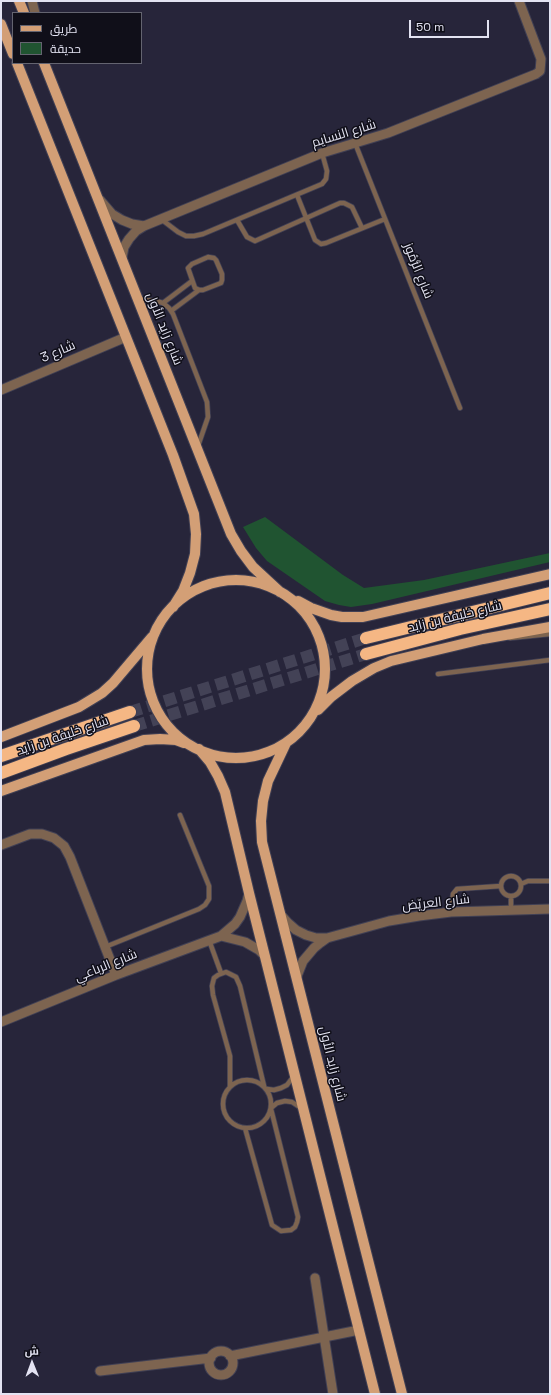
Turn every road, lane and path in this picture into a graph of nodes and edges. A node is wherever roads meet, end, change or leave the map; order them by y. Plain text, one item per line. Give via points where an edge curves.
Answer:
1 (19, 1) edge
2 (32, 1) edge
3 (519, 1) edge
4 (24, 12) edge
5 (36, 12) edge
6 (1, 24) edge
7 (12, 52) edge
8 (17, 64) edge
9 (44, 64) edge
10 (48, 64) edge
11 (48, 74) junction
12 (355, 143) junction
13 (322, 153) junction
14 (297, 195) junction
15 (97, 196) junction
16 (161, 219) junction
17 (306, 219) junction
18 (385, 219) junction
19 (237, 220) junction
20 (144, 226) junction
21 (362, 228) junction
22 (122, 258) junction
23 (192, 281) junction
24 (199, 290) junction
25 (138, 299) junction
26 (163, 303) junction
27 (171, 311) junction
28 (126, 337) junction
29 (1, 390) edge
30 (460, 408) dead end
31 (197, 448) junction
32 (550, 574) edge
33 (550, 593) edge
34 (284, 594) junction
35 (173, 607) junction
36 (550, 610) edge
37 (550, 627) edge
38 (154, 634) junction
39 (550, 634) edge
40 (366, 638) tunnel mouth
41 (483, 639) junction
42 (366, 654) tunnel mouth
43 (550, 660) edge
44 (438, 674) dead end
45 (130, 712) tunnel mouth
46 (312, 716) junction
47 (134, 726) tunnel mouth
48 (1, 737) edge
49 (286, 743) junction
50 (195, 747) junction
51 (1, 756) edge
52 (1, 773) edge
53 (1, 791) edge
54 (180, 814) dead end
55 (1, 846) edge
56 (550, 881) edge
57 (521, 884) junction
58 (501, 886) junction
59 (249, 893) junction
60 (511, 896) junction
61 (550, 909) edge
62 (511, 911) junction
63 (451, 912) junction
64 (281, 915) junction
65 (221, 936) junction
66 (327, 938) junction
67 (209, 940) junction
68 (105, 947) junction
69 (265, 956) junction
70 (221, 973) junction
71 (116, 975) junction
72 (297, 976) junction
73 (1, 1022) edge
74 (295, 1073) junction
75 (230, 1086) junction
76 (266, 1088) junction
77 (271, 1108) junction
78 (304, 1112) junction
79 (245, 1128) junction
80 (315, 1278) dead end
81 (359, 1330) junction
82 (324, 1337) junction
83 (230, 1356) junction
84 (210, 1358) junction
85 (100, 1371) dead end
86 (333, 1394) edge
87 (375, 1394) edge
88 (402, 1394) edge

1 - 4 main road
2 - 5 street
3 - 12 street, شارع النسايم via 541,59 540,71 388,133
6 - 7 main road
8 - 28 main road
9 - 11 main road, شارع زايد الأول
10 - 11 street
11 - 15 main road, شارع زايد الأول
12 - 13 street, شارع النسايم
12 - 18 lane, شارع الرُّمُوز
13 - 14 lane via 327,171 326,179 322,184
13 - 16 street, شارع النسايم
14 - 17 lane
14 - 19 lane
15 - 20 street via 117,217
15 - 22 main road, شارع زايد الأول
16 - 19 lane via 186,236 203,234
16 - 20 street, شارع النسايم
17 - 19 lane via 255,241 247,237
17 - 21 lane via 344,203 352,207
17 - 21 lane via 315,240 321,244
18 - 21 lane
18 - 30 lane, شارع الرُّمُوز
20 - 22 street, شارع النسايم via 129,239
22 - 25 main road, شارع زايد الأول
23 - 24 lane
23 - 24 lane via 189,266 208,257 214,258 222,274 221,283
23 - 26 lane
24 - 27 lane
25 - 26 lane
25 - 31 main road, شارع زايد الأول
26 - 27 lane
27 - 31 lane via 207,402 208,417
28 - 29 street, شارع 3
28 - 35 main road via 194,514 195,554 183,591
31 - 34 main road, شارع زايد الأول via 241,551 253,567
32 - 34 main road via 363,617 331,615
33 - 40 highway, شارع خليفة بن زايد
34 - 35 main road via 252,582 224,582 196,590
34 - 46 main road, شارع زايد الأول via 303,610 312,623 325,656 324,687
35 - 38 main road
36 - 42 highway, شارع خليفة بن زايد via 460,629
37 - 41 main road
38 - 48 main road via 102,694 79,707
38 - 50 main road via 148,657 150,691 165,722 181,739
39 - 41 lane
41 - 46 main road via 391,661 374,668 341,689
43 - 44 lane
45 - 51 highway, شارع خليفة بن زايد
46 - 49 main road
47 - 52 highway, شارع خليفة بن زايد
49 - 50 main road via 261,754 243,758 216,756
49 - 64 main road, شارع زايد الأول via 268,781 261,821 262,842
50 - 53 main road via 176,740 144,740
50 - 59 main road via 210,762 225,792
54 - 68 lane via 209,886 209,899 199,909
55 - 68 street via 30,834 54,838 64,846
56 - 57 lane
57 - 58 lane via 517,877 510,876 503,879
57 - 60 lane via 518,894
58 - 60 lane via 504,893
58 - 63 lane via 457,889 453,894
59 - 65 street, شارع الرباعي via 240,918
59 - 69 main road
60 - 62 lane
61 - 62 street, شارع العريّض
62 - 63 street, شارع العريّض
63 - 66 street, شارع العريّض via 389,921
64 - 66 street, شارع العريّض via 296,930 306,935
64 - 72 main road, شارع زايد الأول
65 - 67 street, شارع الرباعي
65 - 69 street via 245,942
66 - 72 street, شارع العريّض via 308,954
67 - 70 lane
67 - 71 street, شارع الرباعي
68 - 71 street
69 - 74 main road
70 - 75 lane via 214,978 212,986 230,1056
70 - 76 lane via 232,974 238,981
71 - 73 street, شارع الرباعي
72 - 88 main road, شارع زايد الأول
74 - 76 lane via 287,1085 274,1090
74 - 78 main road
75 - 76 lane via 248,1079 259,1082
75 - 79 lane via 223,1098 225,1114 233,1124
76 - 77 lane via 271,1098
77 - 78 lane via 284,1101 292,1102
77 - 79 lane via 259,1125
77 - 79 lane via 298,1217 295,1227 291,1230 281,1231 272,1225
78 - 81 main road
80 - 82 street
81 - 82 street
81 - 87 main road
82 - 83 street
82 - 86 street
83 - 84 street via 220,1351
83 - 84 street via 233,1360 232,1368 222,1375 211,1370
84 - 85 street

